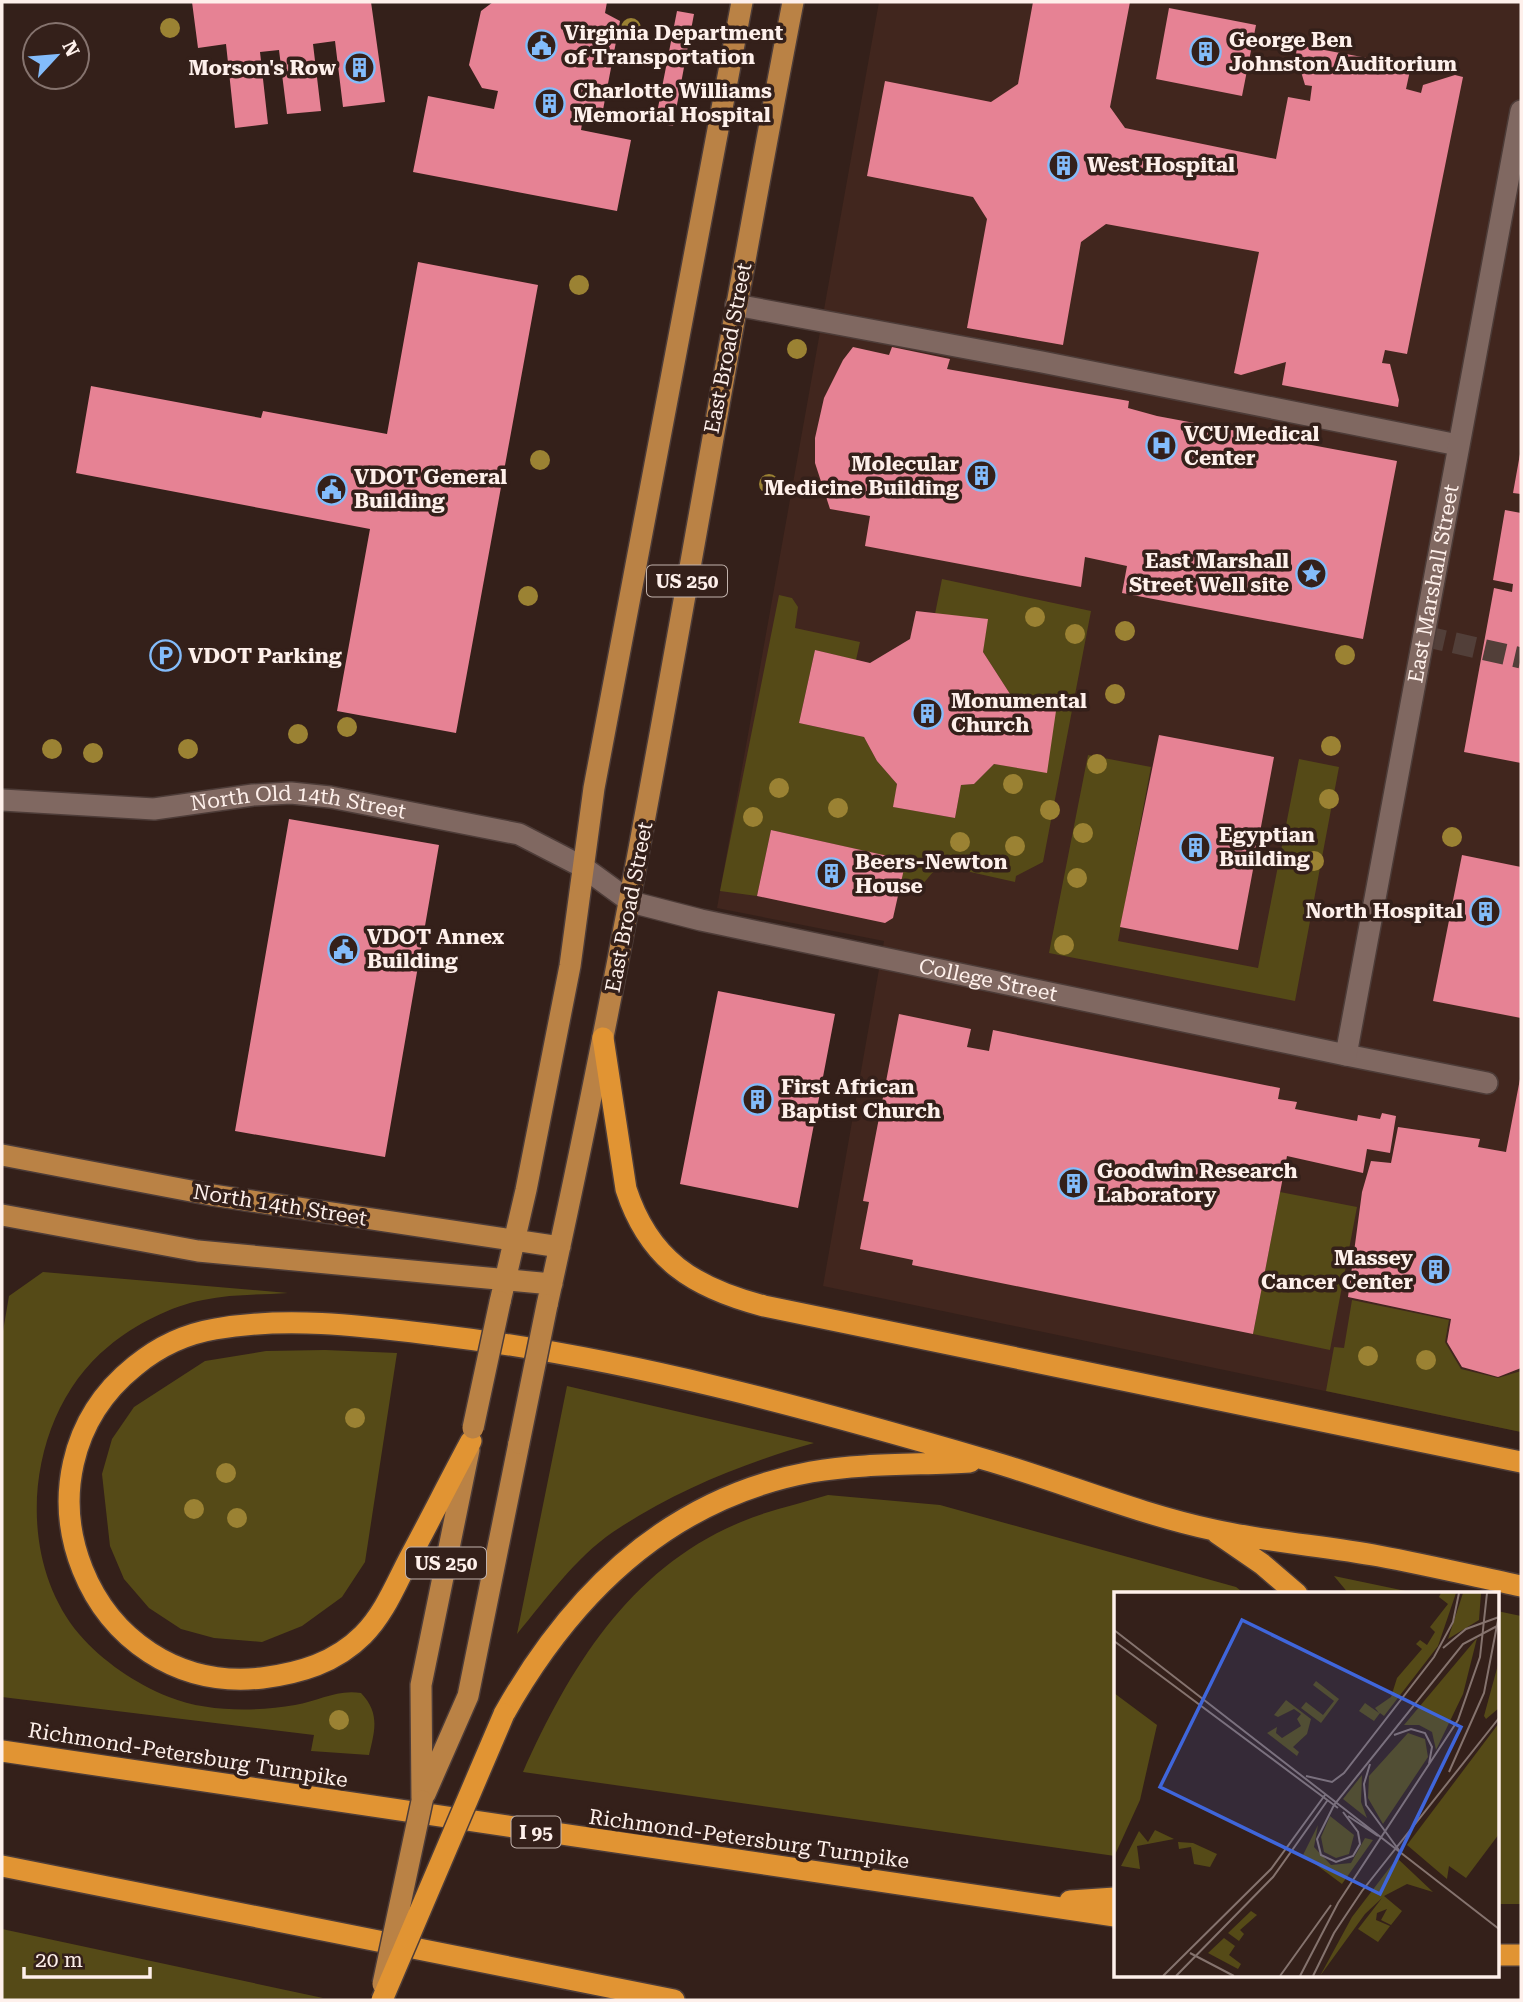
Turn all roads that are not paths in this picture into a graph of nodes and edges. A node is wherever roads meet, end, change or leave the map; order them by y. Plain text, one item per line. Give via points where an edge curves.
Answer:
1 (742, 2) edge
2 (793, 2) edge
3 (1521, 111) edge
4 (736, 305) junction
5 (1458, 445) junction
6 (2, 800) edge
7 (583, 867) junction
8 (631, 902) junction
9 (603, 1038) junction
10 (1346, 1055) junction
11 (1487, 1083) dead end
12 (2, 1155) edge
13 (2, 1215) edge
14 (514, 1239) junction
15 (560, 1247) junction
16 (505, 1280) junction
17 (550, 1295) junction
18 (472, 1434) junction
19 (991, 1461) junction
20 (1521, 1462) edge
21 (1212, 1530) junction
22 (1521, 1586) edge
23 (1295, 1592) edge
24 (2, 1751) edge
25 (422, 1801) junction
26 (2, 1866) edge
27 (1114, 1898) edge
28 (1009, 1902) junction
29 (1114, 1916) edge
30 (1498, 1955) edge
31 (1521, 1955) edge
32 (381, 2000) edge
33 (674, 2000) edge

1 - 7 main road, East Broad Street / US 250
2 - 4 main road, East Broad Street / US 250
3 - 5 street, East Marshall Street
4 - 5 street
4 - 8 main road, East Broad Street / US 250
5 - 10 street, East Marshall Street
6 - 7 street, North Old 14th Street via 154,810 243,796 291,793 330,797 509,831
7 - 8 street, North Old 14th Street
7 - 14 main road, East Broad Street / US 250 via 570,966
8 - 9 main road, East Broad Street / US 250
8 - 10 street, College Street
9 - 15 main road, East Broad Street / US 250
9 - 20 highway via 626,1188 634,1209 667,1259 710,1290 764,1306
10 - 11 street, College Street
12 - 14 main road, North 14th Street via 212,1195
13 - 16 main road via 198,1251
14 - 15 main road, North 14th Street
14 - 16 main road, East Broad Street / US 250
15 - 17 main road, East Broad Street / US 250
16 - 17 main road
16 - 18 main road, East Broad Street / US 250, bridge
17 - 25 main road, East Broad Street / US 250, bridge via 468,1696
18 - 19 highway via 380,1615 345,1651 298,1672 244,1680 180,1668 142,1648 113,1624 77,1566 65,1492 70,1459 98,1401 119,1377 177,1339 233,1326 358,1325 495,1342 748,1395
18 - 25 main road, East Broad Street / US 250 via 421,1685
19 - 21 highway
19 - 32 highway, bridge via 813,1472 752,1487 715,1502 637,1551 603,1579 531,1667 504,1714
21 - 22 highway via 1380,1556
21 - 23 highway
24 - 28 highway, Richmond-Petersburg Turnpike / I 95
25 - 32 main road, East Broad Street / US 250, bridge
26 - 33 highway
27 - 28 highway
28 - 29 highway, Richmond-Petersburg Turnpike / I 95
30 - 31 highway

